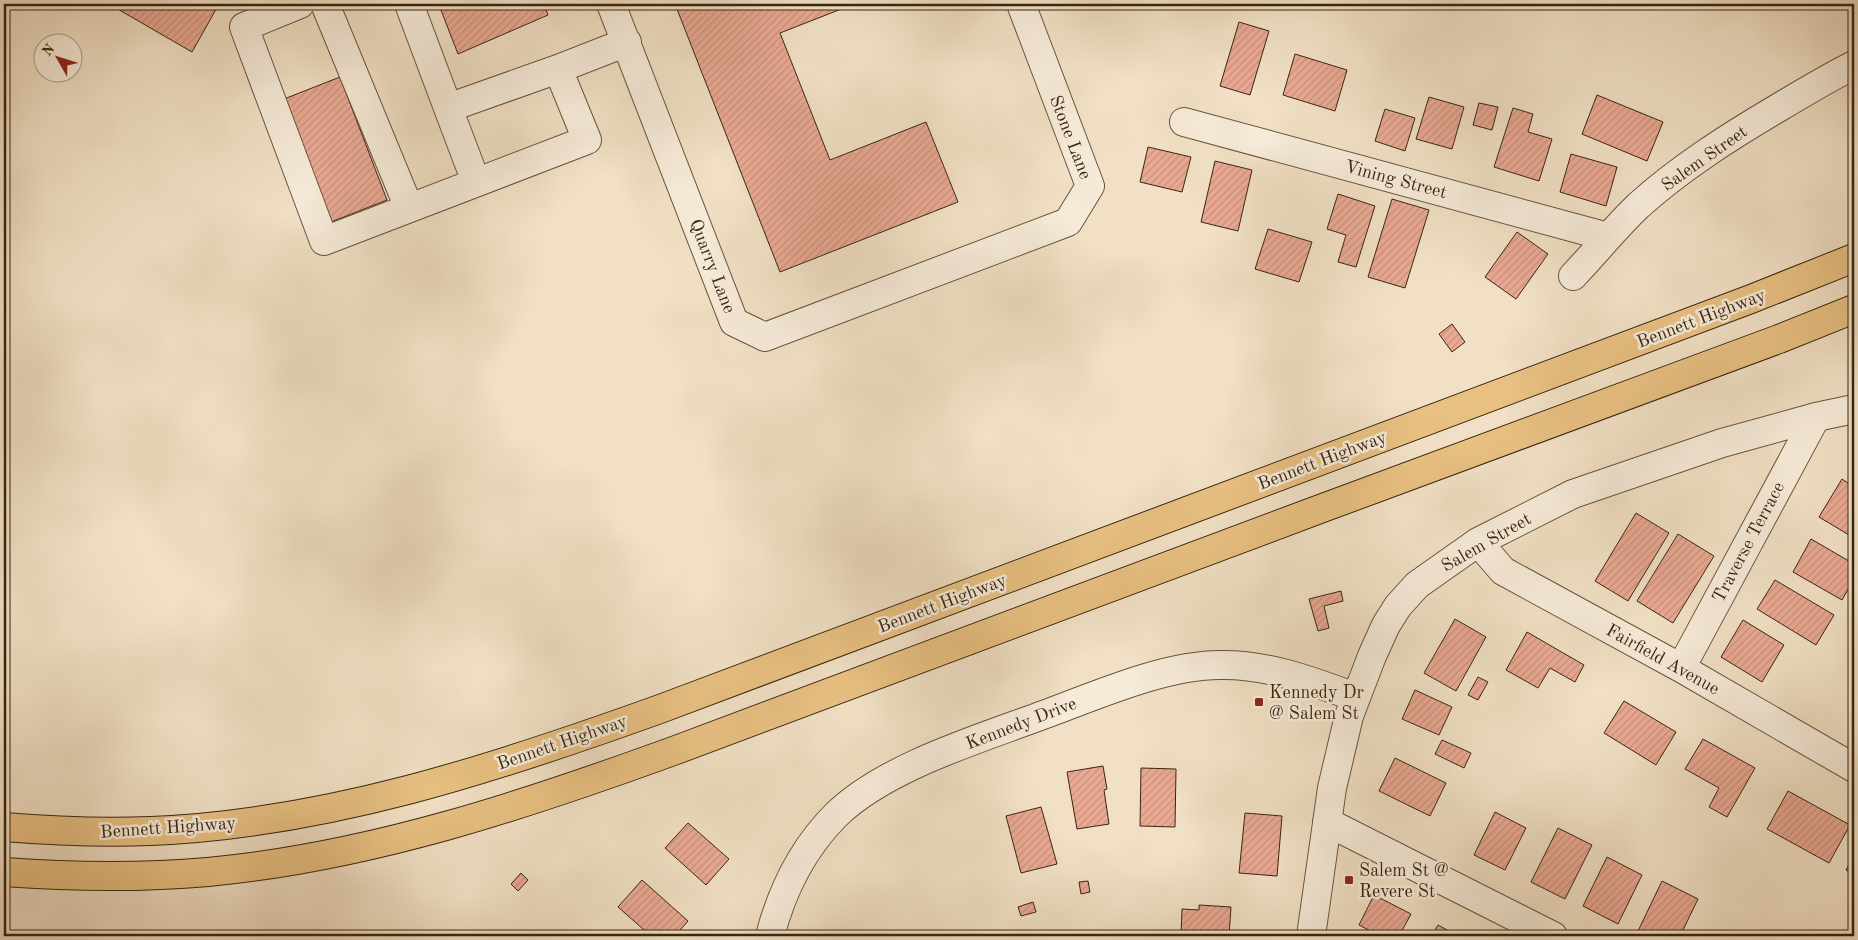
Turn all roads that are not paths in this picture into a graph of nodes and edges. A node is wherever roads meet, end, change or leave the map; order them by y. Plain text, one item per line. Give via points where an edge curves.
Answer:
1 (300, 4) edge
2 (325, 4) edge
3 (409, 4) edge
4 (611, 4) edge
5 (1021, 4) edge
6 (627, 42) junction
7 (1854, 65) edge
8 (558, 69) junction
9 (448, 108) junction
10 (1184, 122) dead end
11 (476, 182) junction
12 (409, 208) junction
13 (1608, 236) junction
14 (1024, 239) joint
15 (1854, 258) edge
16 (1573, 276) dead end
17 (1854, 309) edge
18 (1854, 409) edge
19 (1816, 417) junction
20 (1478, 542) junction
21 (1681, 668) junction
22 (1356, 697) junction
23 (1854, 768) edge
24 (1327, 822) junction
25 (4, 827) edge
26 (4, 872) edge
27 (770, 936) edge
28 (1311, 936) edge
29 (1553, 936) edge

1 - 12 street via 244,27 324,241
2 - 12 street
3 - 9 street
4 - 6 street, Quarry Lane
5 - 14 street, Stone Lane via 1090,186 1068,222
6 - 8 street
6 - 14 street, Quarry Lane via 734,322 766,338
7 - 13 street, Salem Street via 1713,148 1638,206
8 - 9 street
8 - 11 street via 587,140
9 - 11 street
10 - 13 street, Vining Street
11 - 12 street
13 - 16 street, Salem Street
15 - 25 highway, Bennett Highway via 1751,300 660,709 494,765 358,802 247,822 152,831
17 - 26 highway via 668,753 482,815 368,845 208,872 102,876
18 - 19 street, Salem Street
19 - 20 street, Salem Street via 1722,443 1573,494
19 - 21 street, Traverse Terrace
20 - 21 street, Fairfield Avenue via 1503,571
20 - 22 street, Salem Street via 1418,585 1398,606 1379,640
21 - 23 street, Fairfield Avenue
22 - 24 street, Salem Street via 1332,788
22 - 27 street, Kennedy Drive via 1277,672 1237,665 1199,667 1141,680 939,755 903,770 836,815 816,838 790,880
24 - 28 street, Salem Street
24 - 29 street

